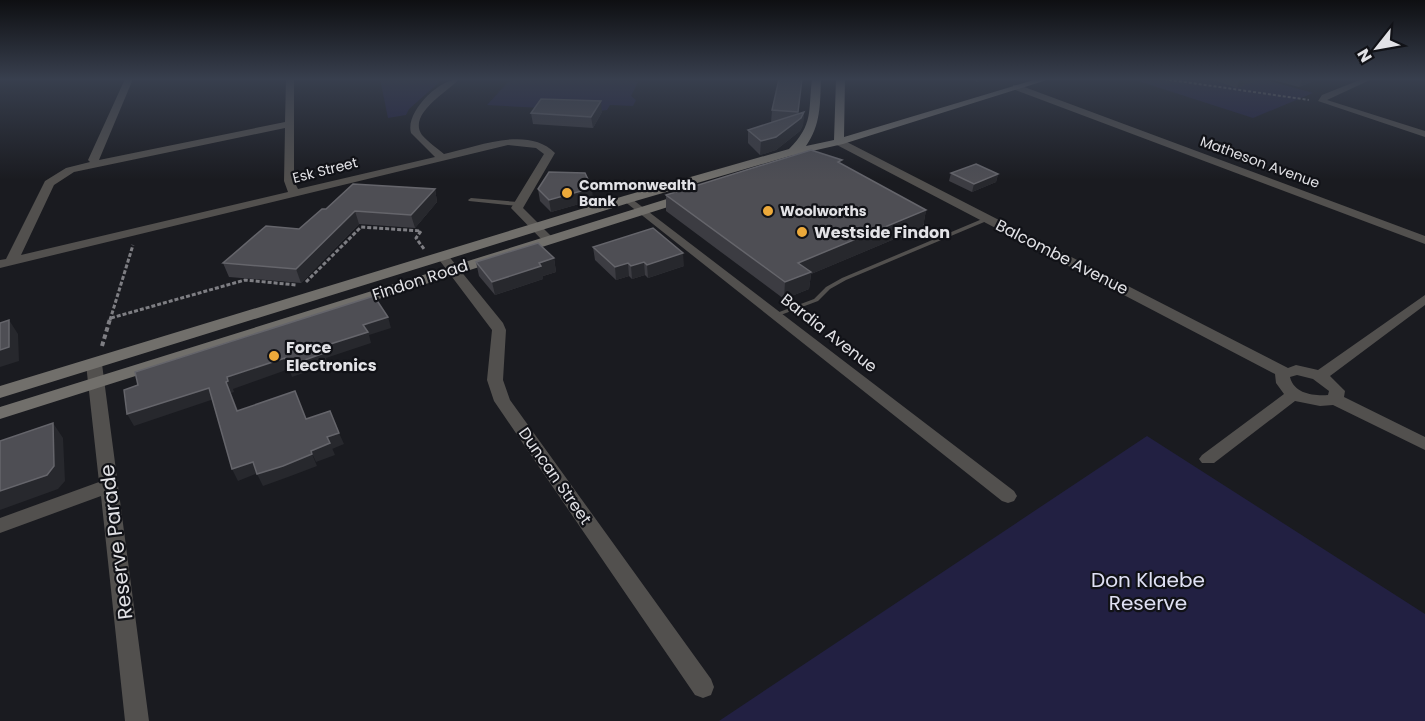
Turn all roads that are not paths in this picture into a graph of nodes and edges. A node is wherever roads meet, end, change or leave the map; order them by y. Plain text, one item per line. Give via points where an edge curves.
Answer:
1 (114, 113) edge
2 (289, 113) edge
3 (418, 113) edge
4 (813, 113) edge
5 (840, 113) edge
6 (934, 113) edge
7 (1085, 113) edge
8 (1359, 113) edge
9 (840, 120) junction
10 (288, 124) junction
11 (812, 125) junction
12 (882, 129) junction
13 (1425, 134) edge
14 (839, 142) junction
15 (789, 153) junction
16 (441, 157) junction
17 (97, 164) junction
18 (718, 183) junction
19 (294, 193) junction
20 (628, 199) junction
21 (471, 200) dead end
22 (518, 204) junction
23 (641, 210) junction
24 (987, 219) junction
25 (537, 229) junction
26 (548, 240) junction
27 (1425, 240) edge
28 (441, 260) junction
29 (12, 261) junction
30 (0, 264) edge
31 (1425, 299) edge
32 (776, 315) junction
33 (97, 358) junction
34 (1284, 372) junction
35 (1320, 376) junction
36 (96, 384) junction
37 (0, 392) edge
38 (1295, 393) junction
39 (1335, 399) junction
40 (0, 413) edge
41 (1425, 444) edge
42 (1208, 459) dead end
43 (109, 486) junction
44 (1008, 496) dead end
45 (0, 526) edge
46 (703, 687) dead end
47 (137, 721) edge

1 - 17 street via 93,160
2 - 10 street
3 - 16 street via 414,128 417,134
4 - 11 main road
5 - 9 main road
6 - 12 main road, Findon Road
7 - 27 street, Matheson Avenue
8 - 13 street
9 - 12 main road via 854,127
9 - 14 main road
10 - 17 street
10 - 19 street via 289,181
11 - 14 main road
11 - 15 main road via 805,144
12 - 14 main road, Findon Road
14 - 15 main road, Findon Road
14 - 18 main road, Findon Road via 801,161
14 - 24 street, Balcombe Avenue
15 - 18 main road, Findon Road
16 - 19 street, Esk Street
16 - 22 street, Esk Street via 508,142 545,148 549,153 547,160
17 - 29 street via 70,170 50,183
18 - 20 main road, Findon Road
18 - 23 main road, Findon Road
19 - 29 street, Esk Street
20 - 23 street, Bardia Avenue
20 - 25 main road, Findon Road
21 - 22 lane
22 - 25 street via 516,208
23 - 26 main road, Findon Road
23 - 32 street, Bardia Avenue
24 - 32 lane via 844,279 816,300
24 - 34 street, Balcombe Avenue
25 - 26 street
25 - 28 main road, Findon Road
26 - 28 main road, Findon Road
28 - 33 main road, Findon Road
28 - 36 main road, Findon Road
28 - 46 street, Duncan Street via 499,330 495,380 502,401
29 - 30 street, Esk Street
31 - 35 street
32 - 44 street, Bardia Avenue
33 - 36 street, Reserve Parade
33 - 37 main road, Findon Road
34 - 35 street via 1296,370
34 - 38 street via 1281,379
35 - 39 street via 1334,386
36 - 40 main road, Findon Road
36 - 43 street, Reserve Parade
38 - 39 street via 1313,400
38 - 42 street
39 - 41 street
43 - 45 street
43 - 47 street, Reserve Parade

